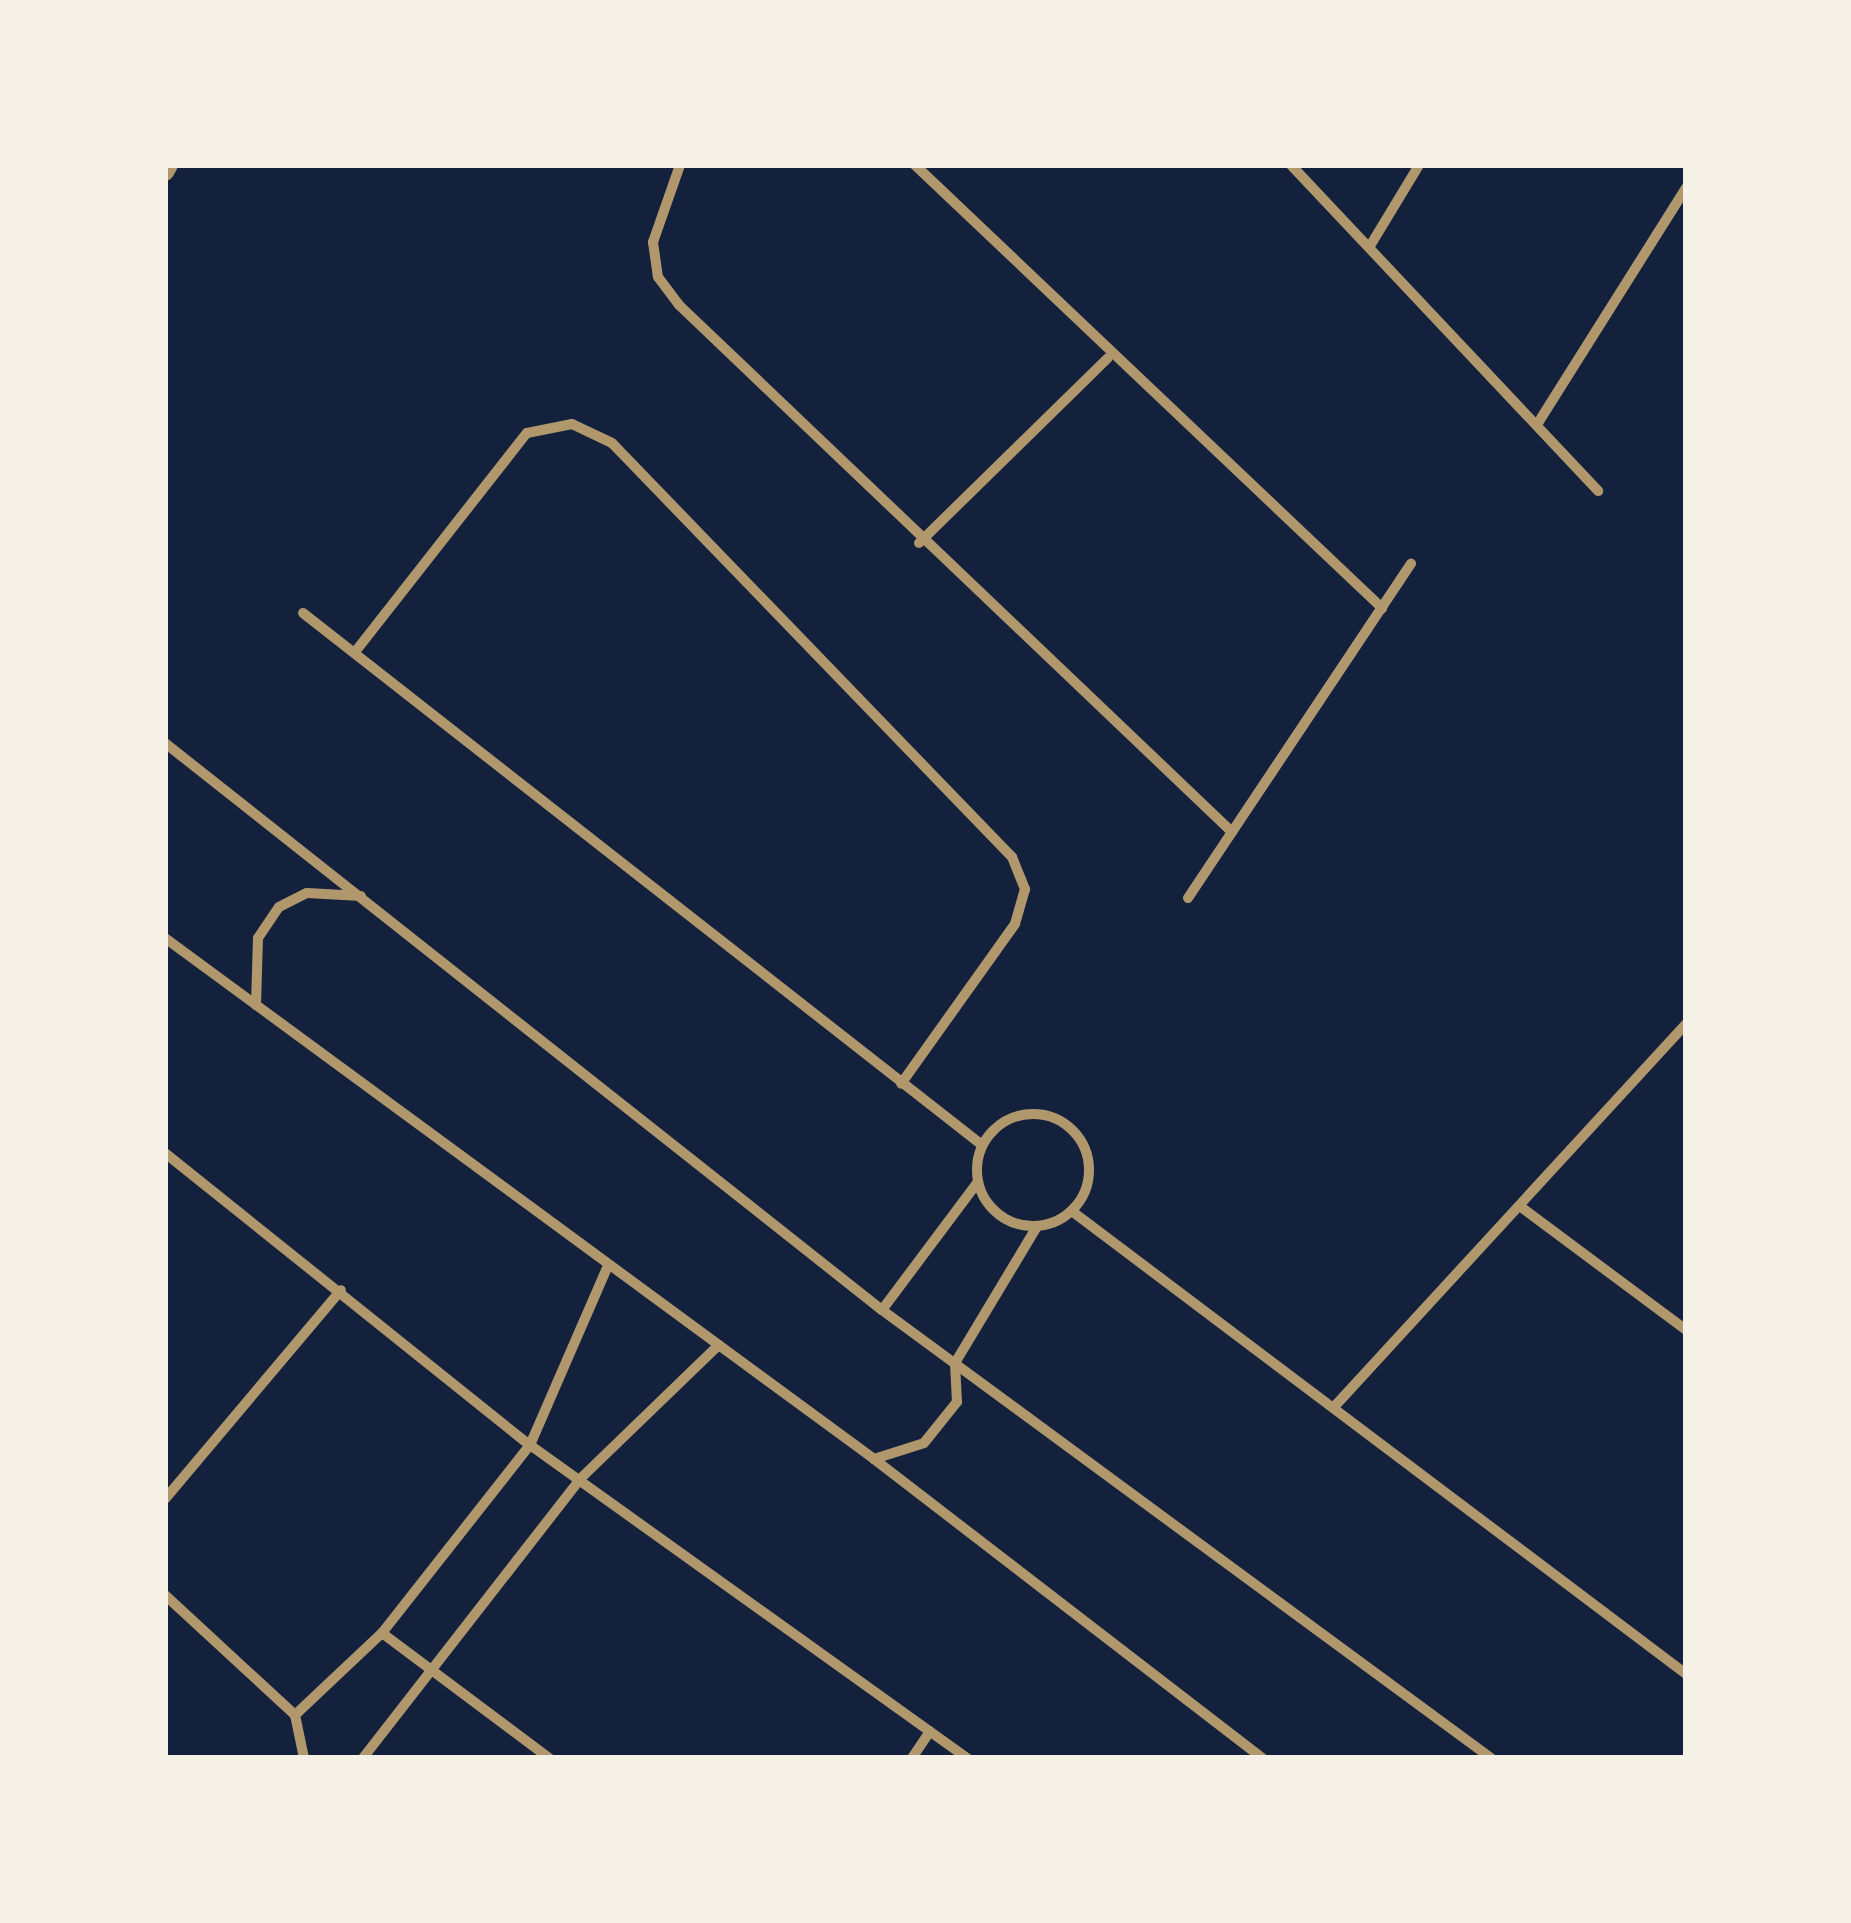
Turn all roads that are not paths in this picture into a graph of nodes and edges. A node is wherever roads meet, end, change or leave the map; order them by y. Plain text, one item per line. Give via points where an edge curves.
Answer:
1 (914, 165) edge
2 (1291, 165) edge
3 (1419, 165) edge
4 (677, 166) edge
5 (1686, 188) edge
6 (1370, 246) junction
7 (1108, 358) junction
8 (1538, 423) junction
9 (1598, 491) dead end
10 (919, 544) junction
11 (1412, 563) dead end
12 (1382, 608) junction
13 (303, 614) dead end
14 (355, 652) junction
15 (165, 743) edge
16 (1232, 832) junction
17 (362, 896) junction
18 (1188, 898) dead end
19 (165, 938) edge
20 (256, 1005) junction
21 (1686, 1024) edge
22 (901, 1084) junction
23 (982, 1144) junction
24 (165, 1153) edge
25 (977, 1183) junction
26 (1521, 1208) junction
27 (1073, 1212) junction
28 (1036, 1228) junction
29 (608, 1266) junction
30 (341, 1290) junction
31 (882, 1310) junction
32 (1686, 1330) edge
33 (719, 1344) junction
34 (955, 1363) junction
35 (1334, 1406) junction
36 (530, 1445) junction
37 (874, 1459) junction
38 (580, 1479) junction
39 (165, 1498) edge
40 (165, 1595) edge
41 (382, 1633) junction
42 (430, 1667) junction
43 (1686, 1674) edge
44 (295, 1715) junction
45 (930, 1731) junction
46 (304, 1758) edge
47 (363, 1758) edge
48 (548, 1758) edge
49 (912, 1758) edge
50 (967, 1758) edge
51 (1262, 1758) edge
52 (1491, 1758) edge

1 - 7 street
2 - 6 street
3 - 6 street
4 - 10 street via 653,242 658,277
5 - 8 street
6 - 8 street
7 - 10 street
7 - 12 street
8 - 9 street
10 - 16 street
11 - 12 street
12 - 16 street
13 - 14 street
14 - 22 street
14 - 22 street via 527,433 572,424 612,443 1012,857 1026,889 1015,924
15 - 17 street
16 - 18 street
17 - 20 street via 306,892 278,906 254,953
17 - 31 street
19 - 20 street
20 - 29 street
21 - 26 street
22 - 23 street
23 - 25 street
23 - 27 street via 1000,1123 1027,1114 1078,1135 1088,1189
24 - 30 street
25 - 28 street via 998,1216
25 - 31 street
26 - 32 street
26 - 35 street
27 - 28 street
27 - 35 street
28 - 34 street
29 - 33 street
29 - 36 street
30 - 36 street
30 - 39 street
31 - 34 street
33 - 37 street
33 - 38 street
34 - 37 street via 957,1402 924,1443
34 - 52 street
35 - 43 street
36 - 38 street
36 - 41 street
37 - 51 street
38 - 42 street
38 - 45 street
40 - 44 street
41 - 42 street
41 - 44 street
42 - 47 street
42 - 48 street
44 - 46 street
45 - 49 street
45 - 50 street

